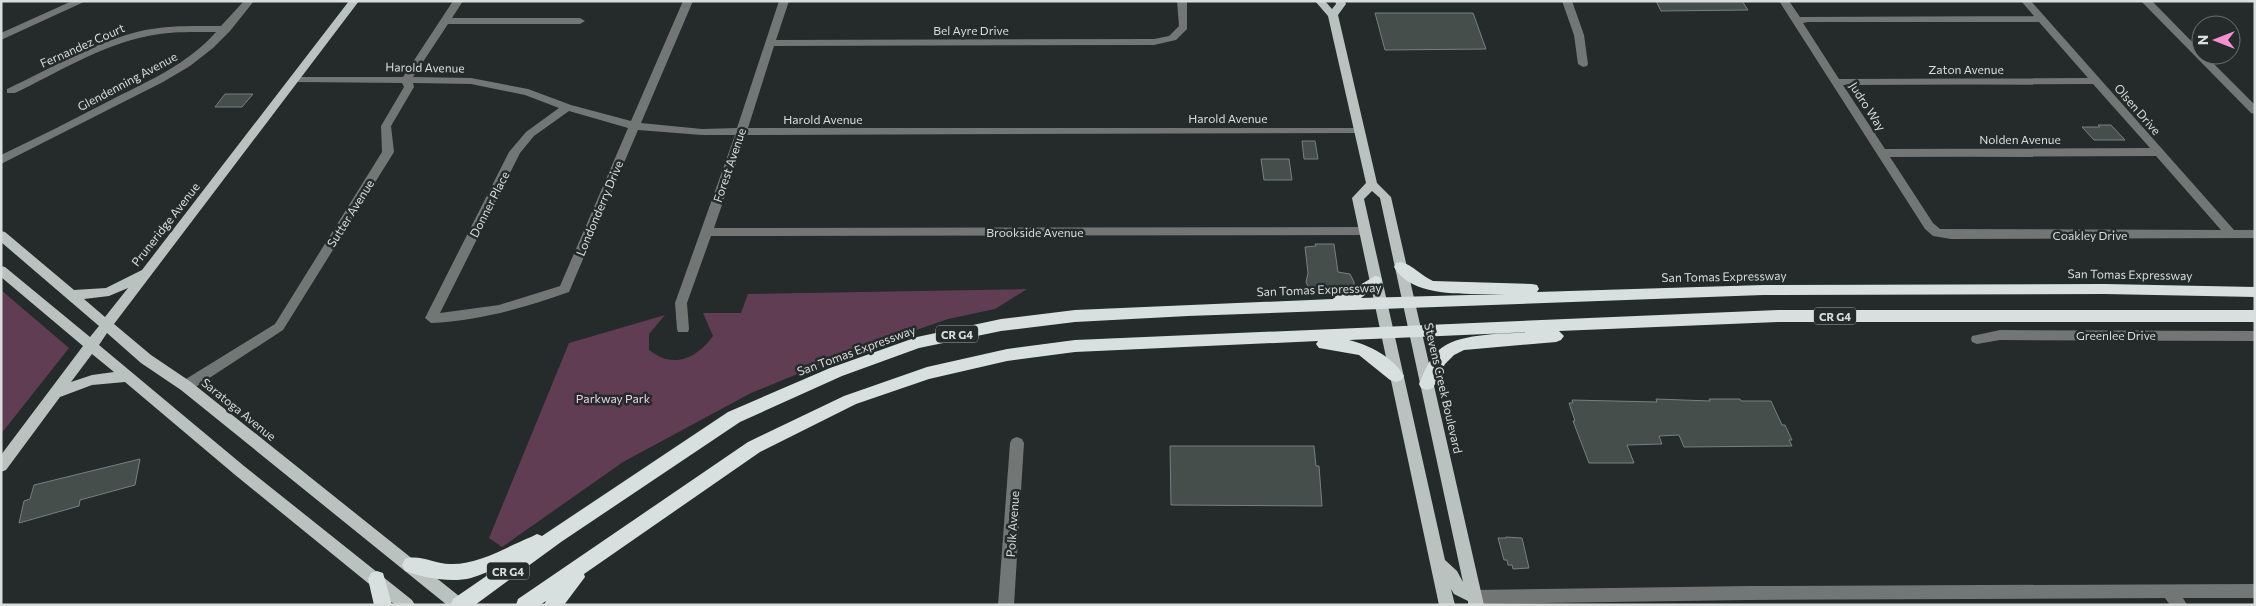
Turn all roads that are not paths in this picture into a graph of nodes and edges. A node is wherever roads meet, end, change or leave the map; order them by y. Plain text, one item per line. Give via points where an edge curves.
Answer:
1 (81, 1) edge
2 (249, 1) edge
3 (354, 1) edge
4 (458, 1) edge
5 (688, 1) edge
6 (784, 1) edge
7 (1182, 1) edge
8 (1320, 1) edge
9 (1340, 1) edge
10 (1567, 1) edge
11 (1784, 1) edge
12 (2026, 1) edge
13 (2146, 1) edge
14 (1333, 15) junction
15 (2041, 19) junction
16 (444, 21) junction
17 (580, 21) dead end
18 (1796, 21) junction
19 (226, 29) junction
20 (1, 37) edge
21 (769, 43) junction
22 (1583, 64) dead end
23 (295, 79) junction
24 (406, 80) junction
25 (2096, 81) junction
26 (1836, 82) junction
27 (11, 91) dead end
28 (567, 106) junction
29 (2255, 111) edge
30 (634, 126) junction
31 (1358, 131) junction
32 (741, 133) junction
33 (2158, 152) junction
34 (1882, 153) junction
35 (1, 160) edge
36 (1372, 184) junction
37 (1929, 226) joint
38 (1365, 231) junction
39 (706, 232) junction
40 (2232, 234) junction
41 (2255, 234) edge
42 (1, 235) edge
43 (152, 267) junction
44 (1401, 267) junction
45 (1, 270) edge
46 (1375, 281) junction
47 (2255, 292) edge
48 (71, 295) junction
49 (1575, 296) junction
50 (1409, 302) junction
51 (1380, 303) junction
52 (1317, 305) junction
53 (2255, 316) edge
54 (432, 318) joint
55 (107, 324) junction
56 (1610, 324) junction
57 (683, 329) dead end
58 (1416, 332) junction
59 (1386, 333) junction
60 (2255, 336) edge
61 (1225, 339) junction
62 (1977, 339) dead end
63 (91, 345) junction
64 (1396, 376) junction
65 (129, 378) junction
66 (1427, 384) junction
67 (186, 386) junction
68 (57, 393) junction
69 (1017, 443) dead end
70 (1, 466) edge
71 (555, 537) junction
72 (611, 546) junction
73 (1438, 563) junction
74 (411, 565) junction
75 (377, 580) junction
76 (2255, 591) edge
77 (2169, 592) junction
78 (1475, 601) edge
79 (383, 605) edge
80 (407, 605) edge
81 (460, 605) edge
82 (525, 605) edge
83 (553, 605) edge
84 (1006, 605) edge
85 (1447, 605) edge
86 (2178, 605) edge

1 - 20 street
2 - 19 street, Glendenning Avenue
3 - 23 main road, Pruneridge Avenue
4 - 16 street, Sutter Avenue
5 - 30 street, Londonderry Drive
6 - 21 street, Forest Avenue
7 - 21 street, Bel Ayre Drive via 1184,27 1172,38 1144,42
8 - 14 main road
9 - 14 main road
10 - 22 street via 1579,35
11 - 18 street, Judro Way
12 - 15 street, Olsen Drive
13 - 29 street
14 - 31 main road, Stevens Creek Boulevard
15 - 18 street
15 - 25 street, Olsen Drive
16 - 17 street
16 - 24 street, Sutter Avenue
18 - 26 street, Judro Way
19 - 27 street, Fernandez Court via 163,30 134,36
19 - 35 street, Glendenning Avenue via 186,64 159,80
21 - 32 street, Forest Avenue
23 - 24 street, Harold Avenue
23 - 43 main road, Pruneridge Avenue
24 - 28 street, Harold Avenue via 471,81 528,92
24 - 67 street, Sutter Avenue via 408,87 386,126 388,152 279,327
25 - 26 street, Zaton Avenue
25 - 33 street, Olsen Drive
26 - 34 street, Judro Way
28 - 30 street, Harold Avenue
28 - 54 street, Donner Place via 530,134 515,152
30 - 32 street, Harold Avenue
30 - 54 street, Londonderry Drive via 564,289 496,310
31 - 32 street, Harold Avenue
31 - 36 main road, Stevens Creek Boulevard
32 - 39 street, Forest Avenue
33 - 34 street, Nolden Avenue
33 - 40 street, Olsen Drive
34 - 37 street, Judro Way
36 - 38 main road via 1358,198
36 - 44 main road, Stevens Creek Boulevard via 1386,197
37 - 40 street, Coakley Drive via 1937,233 1951,235
38 - 39 street, Brookside Avenue
38 - 46 main road
39 - 57 street, Forest Avenue via 681,303
40 - 41 street, Coakley Drive
42 - 48 main road, Saratoga Avenue
43 - 48 main road via 115,291 100,295
43 - 55 main road, Pruneridge Avenue
44 - 49 highway via 1432,286 1544,289
44 - 50 main road, Stevens Creek Boulevard
45 - 63 main road
46 - 51 main road
46 - 52 highway via 1355,295
47 - 49 highway, San Tomas Expressway / CR G4 via 1773,290
48 - 55 main road, Saratoga Avenue
49 - 50 highway, San Tomas Expressway / CR G4
50 - 51 highway, San Tomas Expressway / CR G4
50 - 58 main road, Stevens Creek Boulevard
51 - 52 highway, San Tomas Expressway / CR G4
51 - 59 main road
52 - 71 highway, San Tomas Expressway / CR G4 via 1075,316 1001,325 917,343 836,372 734,417
53 - 56 highway, CR G4 via 1778,316
55 - 63 main road, Pruneridge Avenue
55 - 67 main road, Saratoga Avenue via 146,359
56 - 58 highway, CR G4
56 - 66 highway via 1560,335 1462,344 1439,359
58 - 59 highway, CR G4
58 - 66 main road, Stevens Creek Boulevard
59 - 61 highway, CR G4
59 - 64 main road
60 - 62 street, Greenlee Drive via 2000,335
61 - 64 highway via 1360,348
61 - 72 highway, CR G4 via 1075,346 1007,355 927,373 850,400 754,447
63 - 65 main road
63 - 68 main road, Pruneridge Avenue
64 - 73 main road
65 - 68 main road via 98,377
65 - 75 main road
66 - 78 main road, Stevens Creek Boulevard
67 - 74 main road, Saratoga Avenue
68 - 70 main road, Pruneridge Avenue
69 - 84 street, Polk Avenue
71 - 74 highway via 471,570 450,572
71 - 81 highway, San Tomas Expressway / CR G4
72 - 82 highway, CR G4
72 - 83 highway via 582,569
73 - 78 main road via 1452,576 1459,589
73 - 85 main road
74 - 81 main road, Saratoga Avenue
75 - 79 highway
75 - 80 main road
76 - 77 street
77 - 78 street via 1749,593
77 - 86 street

